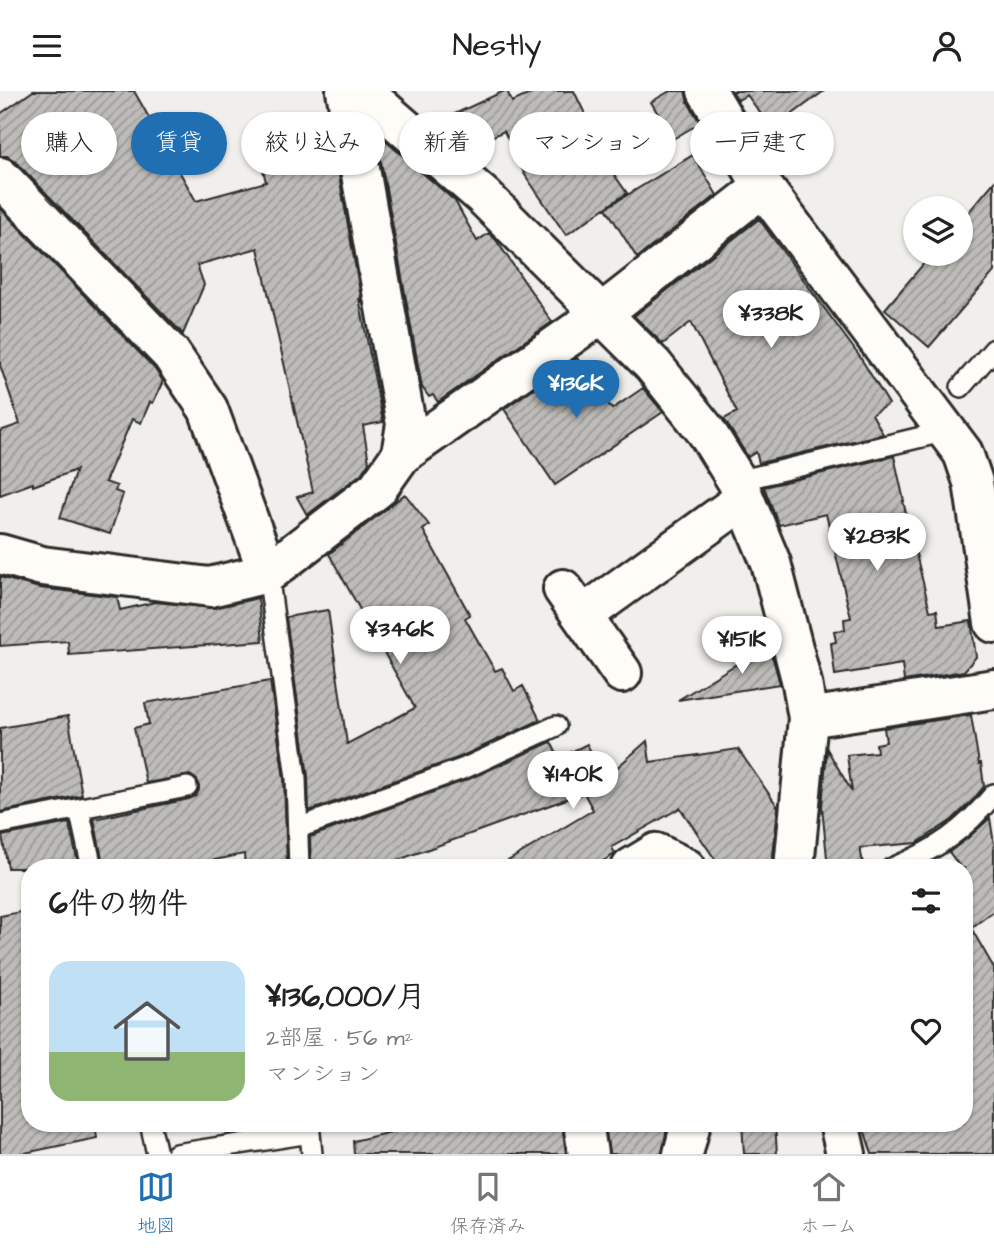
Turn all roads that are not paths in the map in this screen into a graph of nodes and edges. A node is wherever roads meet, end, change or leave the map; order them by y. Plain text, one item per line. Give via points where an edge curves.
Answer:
1 (346, 91) edge
2 (362, 91) edge
3 (707, 91) edge
4 (0, 177) edge
5 (763, 187) junction
6 (601, 314) junction
7 (994, 349) edge
8 (961, 387) dead end
9 (947, 431) junction
10 (401, 455) junction
11 (741, 490) junction
12 (0, 554) edge
13 (268, 573) junction
14 (994, 623) edge
15 (622, 673) dead end
16 (994, 689) edge
17 (808, 718) junction
18 (556, 726) dead end
19 (187, 787) dead end
20 (994, 794) edge
21 (79, 809) junction
22 (0, 824) edge
23 (298, 828) junction
24 (90, 859) edge
25 (299, 859) edge
26 (646, 859) edge
27 (668, 859) edge
28 (795, 859) edge
29 (913, 859) edge
30 (152, 1132) edge
31 (289, 1132) edge
32 (310, 1132) edge
33 (584, 1132) edge
34 (689, 1132) edge
35 (841, 1132) edge
36 (157, 1154) edge
37 (176, 1154) edge
38 (312, 1154) edge
39 (588, 1154) edge
40 (683, 1154) edge
41 (846, 1154) edge

1 - 10 street via 406,424
2 - 6 street via 483,196
3 - 5 street
4 - 13 street via 171,354 208,409
5 - 6 street
5 - 9 street
6 - 10 street
6 - 11 street via 661,375 706,431
7 - 8 lane
9 - 11 lane
9 - 14 street via 963,453 973,482
10 - 13 street via 377,489
11 - 15 street via 572,603
11 - 17 street via 771,563
12 - 13 street via 42,566 210,587
13 - 23 lane via 296,778
16 - 17 street
17 - 28 street
18 - 23 lane via 465,768
19 - 21 lane
20 - 29 lane via 948,839
21 - 22 lane
21 - 24 lane
23 - 25 lane
26 - 27 street via 656,853
30 - 36 lane
31 - 37 lane
32 - 38 lane
33 - 39 street
34 - 40 street
35 - 41 street

